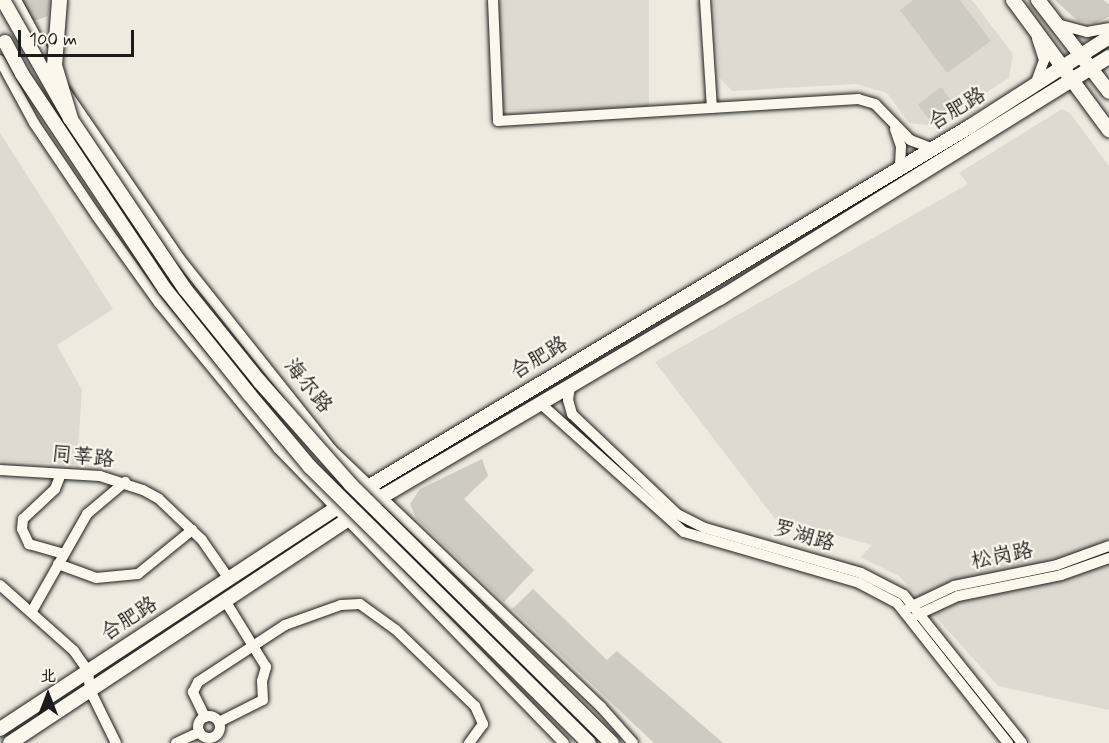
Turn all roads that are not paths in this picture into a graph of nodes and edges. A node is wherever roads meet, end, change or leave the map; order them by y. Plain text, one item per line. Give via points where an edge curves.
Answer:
1 (3, 0) edge
2 (16, 0) edge
3 (59, 0) edge
4 (493, 0) edge
5 (705, 0) edge
6 (1013, 0) edge
7 (1038, 0) edge
8 (1031, 24) junction
9 (1057, 24) junction
10 (1109, 28) edge
11 (0, 31) edge
12 (1109, 37) edge
13 (1081, 55) junction
14 (1109, 57) edge
15 (0, 60) edge
16 (1062, 68) junction
17 (1092, 68) junction
18 (1073, 82) junction
19 (1033, 87) junction
20 (1109, 92) edge
21 (712, 108) junction
22 (70, 118) junction
23 (894, 125) junction
24 (1109, 130) edge
25 (931, 148) junction
26 (900, 167) junction
27 (570, 386) junction
28 (540, 404) junction
29 (0, 470) edge
30 (61, 474) junction
31 (125, 482) junction
32 (368, 487) junction
33 (380, 498) junction
34 (333, 509) junction
35 (346, 521) junction
36 (192, 530) junction
37 (1109, 546) edge
38 (1109, 558) edge
39 (60, 559) junction
40 (229, 579) junction
41 (0, 585) edge
42 (226, 602) junction
43 (32, 611) junction
44 (913, 611) junction
45 (252, 644) junction
46 (88, 670) junction
47 (90, 690) junction
48 (205, 717) junction
49 (219, 722) junction
50 (0, 729) edge
51 (200, 732) junction
52 (214, 740) edge
53 (10, 743) edge
54 (116, 743) edge
55 (176, 743) edge
56 (469, 743) edge
57 (564, 743) edge
58 (589, 743) edge
59 (612, 743) edge
60 (633, 743) edge
61 (1008, 743) edge
62 (1022, 743) edge

1 - 22 main road, 海尔路, bridge
2 - 32 street, 海尔路 via 63,88 180,259 331,449
3 - 22 highway, bridge via 54,65
4 - 21 street via 498,121
5 - 21 street
6 - 8 main road
7 - 9 main road
8 - 16 main road
8 - 19 street via 1044,60
9 - 10 street via 1086,32
9 - 13 main road
11 - 58 main road, bridge via 22,74 165,289 249,394 310,467
12 - 13 main road, 合肥路
13 - 16 main road, 合肥路
13 - 17 main road
14 - 17 main road, 合肥路
15 - 34 street via 34,123 159,303
16 - 18 main road
16 - 19 main road, 合肥路
17 - 18 main road, 合肥路
17 - 20 main road
18 - 24 main road
18 - 27 main road, 合肥路
19 - 25 main road, 合肥路
21 - 23 street via 858,99 875,104
22 - 59 main road, 海尔路, bridge via 186,289 260,382 351,484
23 - 25 street via 910,140
23 - 26 street via 901,146
25 - 26 main road, 合肥路
26 - 32 main road, 合肥路
27 - 28 main road, 合肥路
27 - 44 street, 罗湖路 via 572,414 677,514 705,528 887,583
28 - 33 main road, 合肥路
28 - 44 street via 684,532 859,582
29 - 30 street, 同莘路
30 - 31 street, 同莘路
30 - 39 street via 55,489 23,519 22,529 29,544
31 - 36 street, 同莘路 via 159,499
31 - 39 street via 87,514
32 - 33 street, 海尔路
32 - 34 main road, 合肥路
33 - 35 main road, 合肥路
33 - 60 street, 海尔路 via 601,707
34 - 35 street
34 - 40 main road, 合肥路
35 - 42 main road, 合肥路
35 - 57 street
36 - 39 street via 138,574 96,578
36 - 40 street, 同莘路
37 - 44 street, 松岗路 via 1057,565 954,586
38 - 44 street, 松岗路 via 1061,575 958,596
39 - 43 street
40 - 46 main road, 合肥路
41 - 43 street
42 - 45 street
42 - 47 main road, 合肥路
43 - 46 street
44 - 61 street
44 - 62 street, 罗湖路
45 - 48 street via 195,686 195,698
45 - 49 street via 266,667 263,700
45 - 56 street via 315,614 341,605 364,605 475,706 483,724
46 - 47 street
46 - 50 main road, 合肥路
47 - 53 main road, 合肥路
47 - 54 street
48 - 49 street via 212,716
48 - 51 street via 199,725
49 - 52 street
51 - 52 street
51 - 55 street

